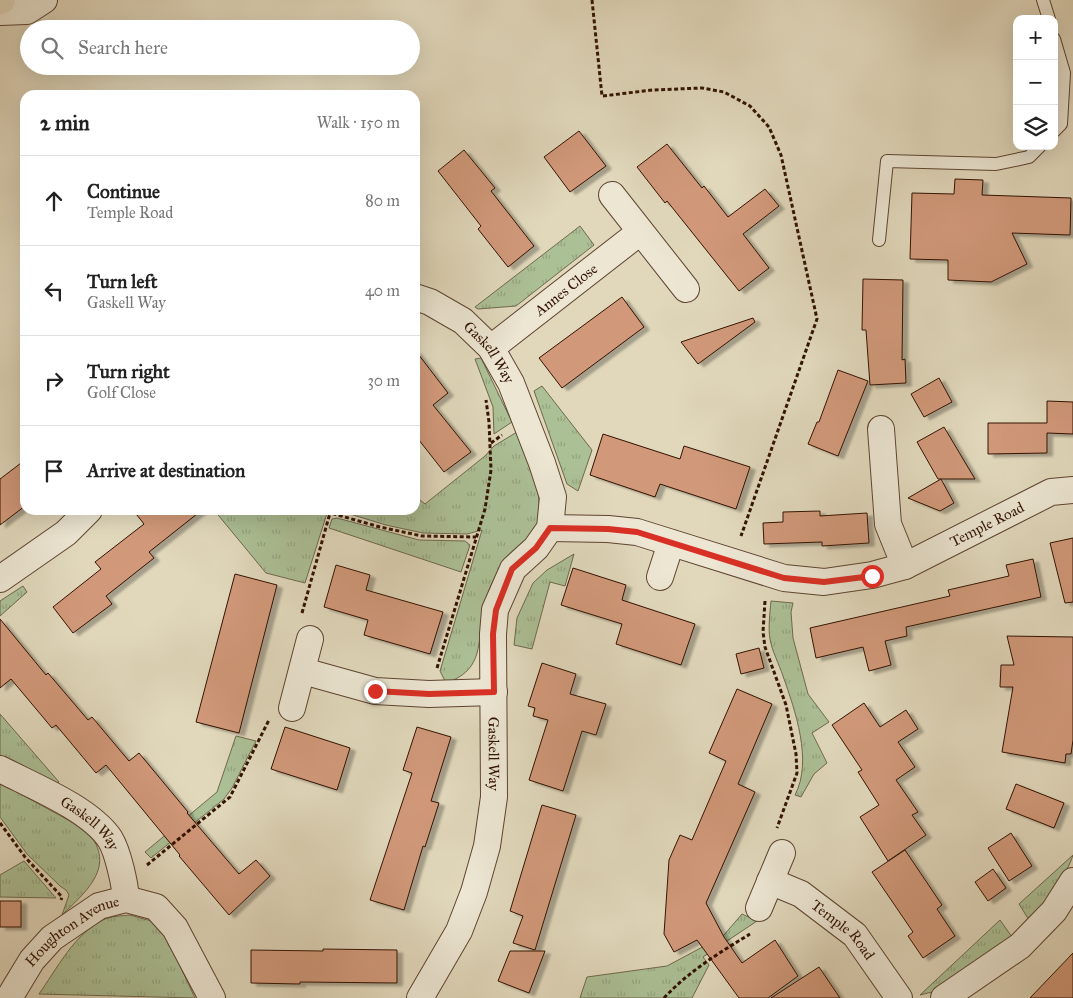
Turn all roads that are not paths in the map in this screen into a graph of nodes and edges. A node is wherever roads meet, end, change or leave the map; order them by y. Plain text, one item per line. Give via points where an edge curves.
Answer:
1 (44, 0) edge
2 (1043, 0) edge
3 (0, 12) edge
4 (1048, 15) edge
5 (1058, 53) edge
6 (1058, 127) edge
7 (1036, 150) edge
8 (612, 195) dead end
9 (640, 232) junction
10 (879, 240) dead end
11 (686, 288) dead end
12 (420, 299) edge
13 (491, 348) junction
14 (881, 429) dead end
15 (1073, 490) edge
16 (84, 515) edge
17 (550, 528) junction
18 (670, 543) junction
19 (905, 566) junction
20 (660, 577) dead end
21 (0, 579) edge
22 (310, 639) road end
23 (303, 671) junction
24 (494, 692) junction
25 (292, 708) road end
26 (0, 769) edge
27 (782, 853) road end
28 (1073, 881) edge
29 (770, 882) junction
30 (125, 890) junction
31 (759, 908) road end
32 (1064, 917) edge
33 (9, 998) edge
34 (212, 998) edge
35 (420, 998) edge
36 (899, 998) edge
37 (944, 998) edge

1 - 3 street via 27,11
2 - 4 lane
5 - 6 lane via 1064,73 1061,124
7 - 10 lane via 1029,157 996,164 887,160
8 - 9 street
9 - 11 street
9 - 13 street, Annes Close
12 - 13 street, Gaskell Way via 463,321
13 - 17 street, Gaskell Way via 511,383 542,463 553,497
14 - 19 street via 888,524
15 - 19 street, Temple Road via 1051,492
16 - 21 street via 66,533
17 - 18 street, Temple Road via 637,532
17 - 24 street, Gaskell Way via 536,548 512,569 496,610
18 - 19 street, Temple Road via 784,578 824,582 872,576
18 - 20 street
22 - 23 street
23 - 24 street via 375,691 429,694
23 - 25 street
24 - 35 street, Gaskell Way via 494,797 487,846 474,892 458,931
26 - 30 street, Gaskell Way via 93,821 110,840
27 - 29 street
28 - 32 street
29 - 31 street
29 - 36 street, Temple Road via 801,894 855,936
30 - 33 street, Houghton Avenue via 52,938 32,960
30 - 34 street via 156,907 175,928
32 - 37 street

